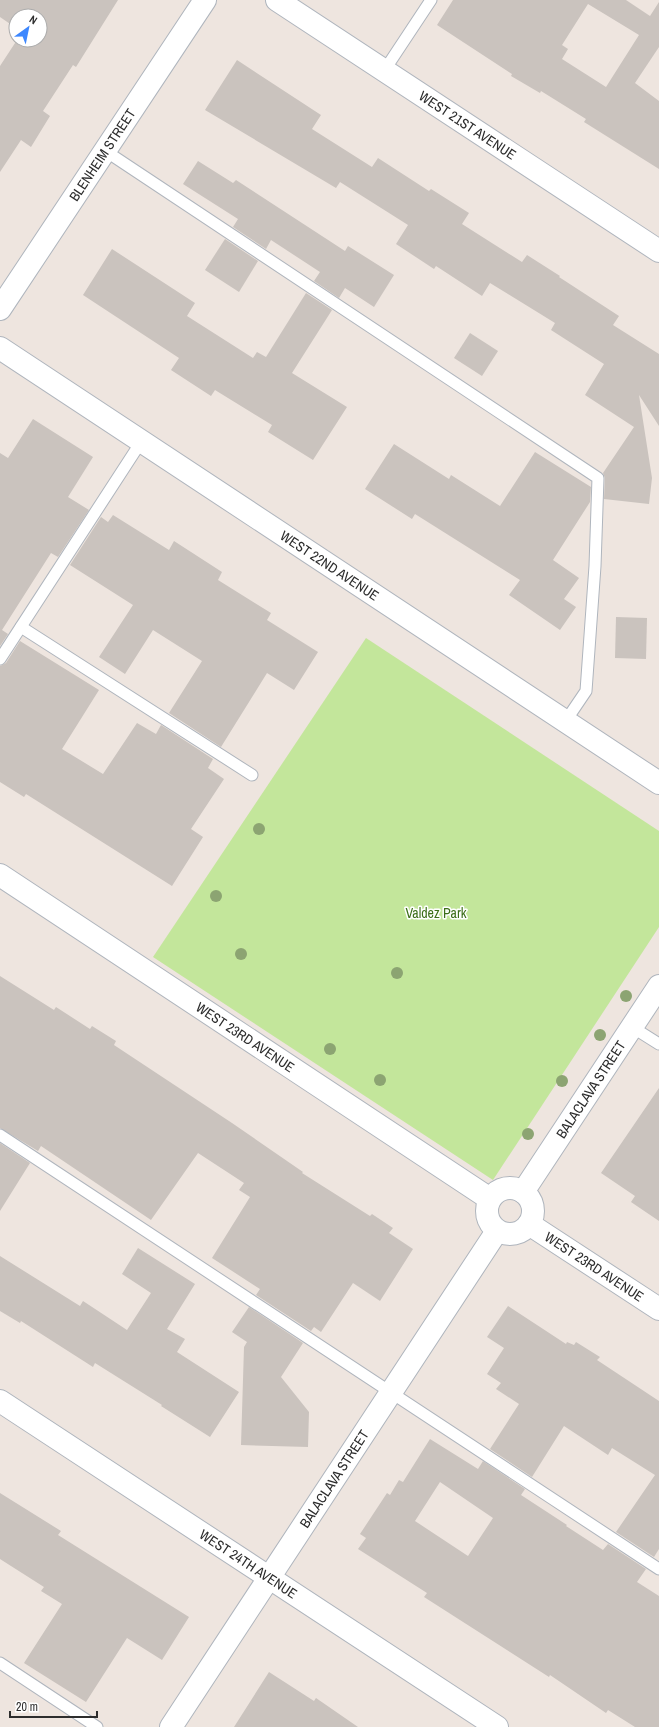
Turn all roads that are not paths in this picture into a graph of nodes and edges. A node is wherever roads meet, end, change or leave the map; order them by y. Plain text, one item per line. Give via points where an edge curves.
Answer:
1 (205, 0) edge
2 (277, 0) edge
3 (431, 0) edge
4 (384, 71) junction
5 (104, 150) junction
6 (659, 251) edge
7 (0, 310) edge
8 (0, 348) edge
9 (141, 442) junction
10 (21, 627) junction
11 (0, 659) edge
12 (565, 722) junction
13 (252, 775) dead end
14 (659, 783) edge
15 (0, 876) edge
16 (659, 986) edge
17 (632, 1027) junction
18 (659, 1044) edge
19 (0, 1135) edge
20 (523, 1192) junction
21 (490, 1198) junction
22 (529, 1224) junction
23 (497, 1231) junction
24 (659, 1309) edge
25 (391, 1392) junction
26 (0, 1401) edge
27 (659, 1569) edge
28 (269, 1578) junction
29 (0, 1663) edge
30 (97, 1727) edge
31 (171, 1727) edge
32 (497, 1727) edge

1 - 5 street, BLENHEIM STREET
2 - 4 street, WEST 21ST AVENUE
3 - 4 lane
4 - 6 street, WEST 21ST AVENUE
5 - 7 street, BLENHEIM STREET
5 - 12 lane via 598,478 586,691
8 - 9 street, WEST 22ND AVENUE
9 - 10 lane
9 - 12 street, WEST 22ND AVENUE
10 - 11 lane
10 - 13 lane
12 - 14 street, WEST 22ND AVENUE
15 - 21 street, WEST 23RD AVENUE
16 - 17 street, BALACLAVA STREET
17 - 18 lane
17 - 20 street, BALACLAVA STREET
19 - 25 lane
20 - 21 street via 505,1188
20 - 22 street via 530,1198 533,1206 533,1216
21 - 23 street via 487,1216
22 - 23 street via 515,1234
22 - 24 street, WEST 23RD AVENUE
23 - 25 street, BALACLAVA STREET
25 - 27 lane
25 - 28 street, BALACLAVA STREET
26 - 28 street, WEST 24TH AVENUE
28 - 31 street, BALACLAVA STREET
28 - 32 street, WEST 24TH AVENUE
29 - 30 lane

